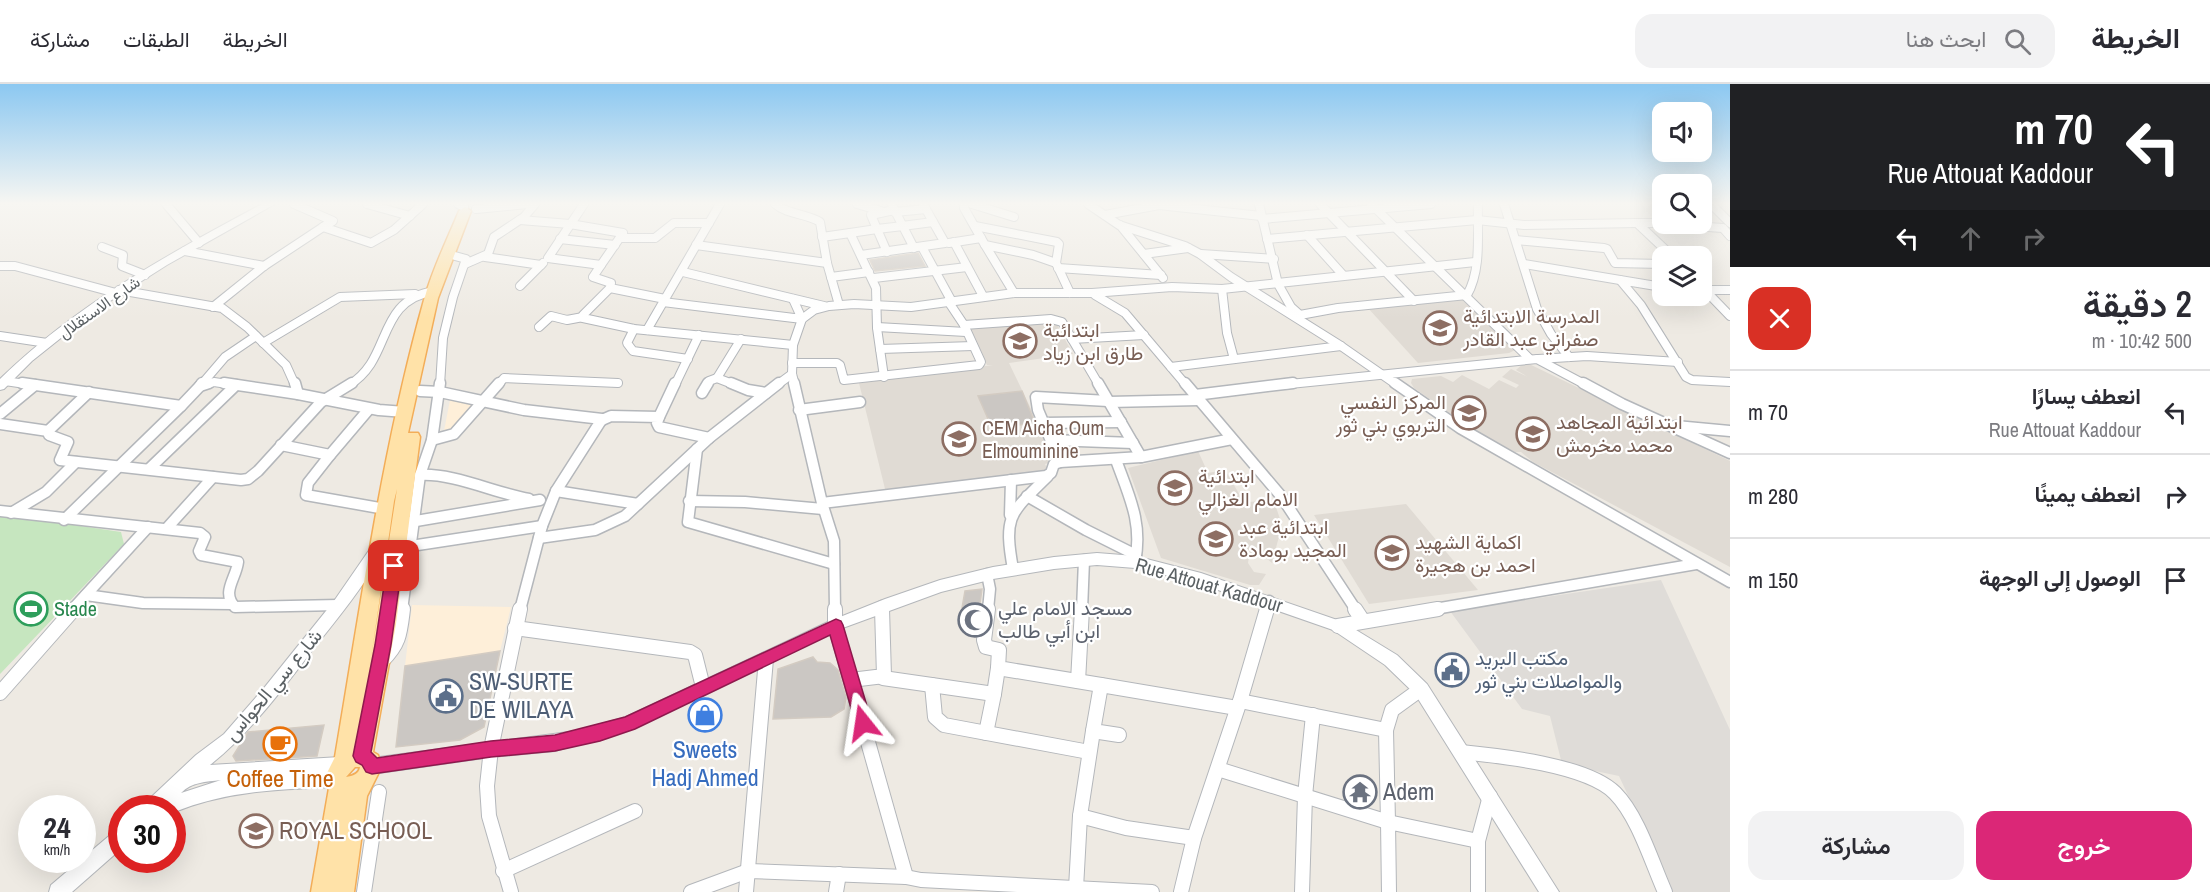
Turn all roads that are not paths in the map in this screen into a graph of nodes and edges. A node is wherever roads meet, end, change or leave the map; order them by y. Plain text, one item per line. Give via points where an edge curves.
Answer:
1 (301, 242) edge
2 (455, 242) edge
3 (463, 242) edge
4 (492, 242) edge
5 (558, 242) edge
6 (612, 242) edge
7 (618, 242) joint
8 (698, 242) edge
9 (823, 242) edge
10 (854, 242) edge
11 (882, 242) edge
12 (914, 242) edge
13 (983, 242) junction
14 (1056, 242) edge
15 (1133, 242) edge
16 (1170, 242) edge
17 (1268, 242) edge
18 (1313, 242) edge
19 (1359, 242) edge
20 (1410, 242) edge
21 (1478, 242) edge
22 (1517, 242) edge
23 (1535, 242) edge
24 (199, 243) edge
25 (949, 243) junction
26 (696, 245) junction
27 (102, 247) dead end
28 (918, 247) junction
29 (1189, 248) junction
30 (185, 251) junction
31 (887, 252) junction
32 (1144, 254) junction
33 (1200, 254) junction
34 (861, 255) junction
35 (485, 256) junction
36 (1274, 259) junction
37 (460, 260) junction
38 (545, 262) junction
39 (1475, 262) junction
40 (827, 263) junction
41 (1524, 264) junction
42 (1652, 264) edge
43 (601, 265) junction
44 (0, 266) edge
45 (264, 266) junction
46 (1057, 266) junction
47 (1434, 266) junction
48 (967, 267) junction
49 (1386, 270) junction
50 (683, 272) junction
51 (936, 272) junction
52 (145, 275) junction
53 (872, 275) junction
54 (1161, 275) junction
55 (1343, 275) junction
56 (831, 277) junction
57 (1620, 280) junction
58 (1278, 284) junction
59 (1652, 285) edge
60 (520, 286) dead end
61 (1172, 287) junction
62 (1247, 287) junction
63 (610, 288) junction
64 (1222, 289) junction
65 (1712, 289) edge
66 (1129, 290) junction
67 (1730, 290) edge
68 (118, 291) junction
69 (434, 291) junction
70 (1014, 293) junction
71 (1070, 293) junction
72 (1092, 293) junction
73 (415, 294) junction
74 (983, 296) junction
75 (1465, 296) junction
76 (794, 299) junction
77 (1712, 299) edge
78 (664, 301) junction
79 (950, 301) junction
80 (1414, 301) junction
81 (839, 305) junction
82 (878, 305) junction
83 (824, 306) junction
84 (213, 307) junction
85 (1125, 313) junction
86 (1729, 315) edge
87 (583, 317) junction
88 (1298, 317) junction
89 (802, 319) junction
90 (539, 327) dead end
91 (877, 327) junction
92 (634, 328) junction
93 (965, 328) junction
94 (647, 330) junction
95 (1144, 335) junction
96 (0, 336) edge
97 (699, 336) junction
98 (260, 339) junction
99 (741, 339) junction
100 (1072, 339) junction
101 (47, 343) junction
102 (793, 345) junction
103 (973, 346) junction
104 (1341, 346) junction
105 (880, 349) junction
106 (1569, 357) junction
107 (688, 359) junction
108 (1234, 359) junction
109 (1534, 359) junction
110 (1678, 362) junction
111 (1171, 367) junction
112 (792, 369) junction
113 (1381, 373) junction
114 (884, 377) junction
115 (717, 378) junction
116 (1730, 382) edge
117 (2, 383) edge
118 (618, 383) dead end
119 (35, 385) junction
120 (200, 386) junction
121 (236, 386) junction
122 (420, 391) junction
123 (90, 392) junction
124 (440, 392) junction
125 (702, 393) dead end
126 (766, 393) junction
127 (298, 394) junction
128 (1197, 397) junction
129 (324, 399) junction
130 (482, 401) junction
131 (1108, 401) junction
132 (860, 402) dead end
133 (181, 406) junction
134 (369, 409) junction
135 (800, 410) junction
136 (405, 412) junction
137 (0, 414) edge
138 (659, 417) junction
139 (602, 420) junction
140 (1121, 422) junction
141 (1042, 423) junction
142 (0, 424) edge
143 (1667, 425) junction
144 (48, 431) junction
145 (1730, 431) edge
146 (709, 438) junction
147 (1232, 439) junction
148 (432, 440) junction
149 (1051, 440) junction
150 (1133, 444) junction
151 (281, 445) junction
152 (697, 449) junction
153 (1730, 453) edge
154 (330, 455) junction
155 (1141, 457) junction
156 (426, 459) junction
157 (1116, 460) junction
158 (76, 462) junction
159 (1060, 462) junction
160 (407, 463) junction
161 (118, 466) junction
162 (149, 470) junction
163 (420, 476) junction
164 (1048, 476) junction
165 (213, 477) junction
166 (1011, 480) junction
167 (1027, 496) junction
168 (549, 497) junction
169 (689, 501) junction
170 (638, 504) junction
171 (822, 506) junction
172 (385, 509) junction
173 (6, 512) edge
174 (1010, 515) junction
175 (64, 520) junction
176 (407, 522) junction
177 (542, 526) junction
178 (148, 527) junction
179 (167, 528) junction
180 (539, 538) junction
181 (411, 546) junction
182 (378, 548) junction
183 (1135, 558) junction
184 (1084, 560) junction
185 (834, 564) junction
186 (1696, 564) junction
187 (1013, 569) junction
188 (987, 574) junction
189 (1730, 582) edge
190 (86, 595) junction
191 (1269, 601) junction
192 (232, 604) junction
193 (339, 605) junction
194 (882, 606) junction
195 (1364, 621) junction
196 (836, 625) junction
197 (1338, 626) junction
198 (515, 628) junction
199 (766, 659) junction
200 (380, 664) junction
201 (998, 668) junction
202 (882, 678) junction
203 (851, 680) junction
204 (1078, 681) junction
205 (932, 685) junction
206 (1101, 686) junction
207 (703, 687) junction
208 (1421, 689) junction
209 (0, 693) edge
210 (994, 694) junction
211 (1239, 705) junction
212 (1312, 715) junction
213 (1386, 730) junction
214 (1093, 731) junction
215 (986, 733) junction
216 (1119, 735) dead end
217 (491, 749) junction
218 (1089, 752) junction
219 (1461, 752) junction
220 (1218, 769) junction
221 (354, 774) junction
222 (183, 780) junction
223 (166, 795) edge
224 (1305, 796) junction
225 (1490, 796) junction
226 (186, 799) edge
227 (635, 811) dead end
228 (1080, 816) junction
229 (1388, 822) junction
230 (1194, 838) junction
231 (1478, 841) junction
232 (108, 848) edge
233 (503, 871) junction
234 (748, 871) junction
235 (839, 874) junction
236 (917, 883) edge
237 (1076, 888) junction
238 (1047, 889) edge
239 (1118, 891) edge
240 (58, 892) edge
241 (323, 892) edge
242 (342, 892) edge
243 (364, 892) edge
244 (511, 892) edge
245 (691, 892) edge
246 (746, 892) edge
247 (836, 892) edge
248 (1152, 892) edge
249 (1181, 892) edge
250 (1302, 892) edge
251 (1389, 892) edge
252 (1478, 892) edge
253 (1550, 892) edge
254 (1665, 892) edge

1 - 45 street
2 - 69 main road
3 - 37 main road
4 - 35 street
5 - 38 street
6 - 7 street
7 - 43 street
8 - 26 street
9 - 40 street
10 - 34 street
11 - 31 street
12 - 28 street
13 - 25 street
13 - 46 street via 1033,255
13 - 70 street
14 - 46 street via 1059,244
15 - 32 street
16 - 29 street
17 - 36 street
18 - 55 street
19 - 49 street
20 - 47 street
21 - 39 street
22 - 41 street
23 - 42 street via 1604,248 1615,263
24 - 30 street, شارع الاستقلال
25 - 28 street
25 - 48 street
26 - 40 street
26 - 50 street
27 - 52 street via 123,255 122,266
28 - 31 street
28 - 51 street
29 - 32 street
29 - 33 street
30 - 45 street
30 - 52 street, شارع الاستقلال
31 - 34 street
32 - 54 street
33 - 36 street
33 - 62 street
34 - 53 street
35 - 37 street
35 - 38 street
36 - 58 street
37 - 122 main road via 438,308
37 - 124 street via 445,330
38 - 43 street
38 - 60 street
39 - 47 street
39 - 75 street via 1472,287
40 - 56 street
41 - 57 street
41 - 106 street via 1537,309
43 - 63 street via 593,278 610,282
44 - 68 street
45 - 84 street
46 - 54 street
46 - 71 street
47 - 49 street
47 - 75 street
48 - 51 street
48 - 74 street
49 - 55 street
49 - 80 street
50 - 76 street
50 - 78 street
51 - 53 street
51 - 79 street
52 - 68 street, شارع الاستقلال
53 - 56 street
53 - 82 street
54 - 61 street
55 - 58 street
56 - 81 street
57 - 59 street
57 - 110 street
58 - 62 street
58 - 88 street
61 - 64 street
61 - 66 street
62 - 64 street
62 - 88 street
63 - 78 street
63 - 87 street
64 - 108 street
65 - 67 street
66 - 72 street
66 - 85 street via 1123,300
68 - 84 street
68 - 101 street, شارع الاستقلال
69 - 73 street
69 - 136 main road
70 - 71 street
70 - 74 street
71 - 72 street
72 - 85 street
73 - 98 street via 340,297
73 - 129 street via 395,314 364,374
74 - 79 street
75 - 80 street
75 - 109 street
76 - 83 street
76 - 89 street
77 - 86 street
78 - 89 street
78 - 94 street
79 - 82 street via 911,307
79 - 93 street
80 - 88 street via 1322,310
81 - 82 street
81 - 83 street
82 - 91 street
83 - 89 street
84 - 98 street via 226,310
85 - 95 street
87 - 90 street via 567,320 551,316
87 - 92 street
88 - 104 street
89 - 102 street
91 - 93 street
91 - 105 street
92 - 94 street
92 - 107 street via 627,343 633,351
93 - 100 street via 1056,319
93 - 103 street
94 - 97 street
95 - 100 street
95 - 111 street
96 - 101 street
97 - 99 street
97 - 107 street
98 - 120 street via 233,350
98 - 127 street via 291,371
99 - 102 street
99 - 115 street
100 - 131 street
101 - 117 street, شارع الاستقلال
102 - 112 street
103 - 105 street
103 - 114 street via 979,365
104 - 108 street
104 - 113 street
105 - 114 street
106 - 109 street
106 - 110 street
107 - 138 street
108 - 111 street
109 - 113 street
109 - 143 street
110 - 116 street via 1690,379
111 - 128 street
112 - 114 street via 837,363 844,380
112 - 126 street
112 - 135 street
113 - 128 street
113 - 186 street via 1460,428
115 - 125 street via 709,381
115 - 126 street
117 - 119 street
118 - 130 street via 505,378
119 - 123 street
119 - 137 street
120 - 121 street via 214,382
120 - 133 street
121 - 127 street
121 - 162 street
122 - 124 street
122 - 160 main road
123 - 133 street
123 - 144 street
124 - 130 street
124 - 148 street
126 - 146 street
127 - 129 street
128 - 131 street
128 - 147 street
129 - 134 street
129 - 151 street
130 - 139 street
130 - 148 street via 454,434
131 - 140 street
131 - 141 street via 1037,397
132 - 135 street
133 - 161 street
134 - 136 street
134 - 154 street
135 - 171 street
136 - 172 main road
138 - 139 street via 611,416
138 - 146 street via 659,427
139 - 168 street
140 - 141 street
140 - 150 street
141 - 149 street
142 - 144 street
143 - 145 street
143 - 153 street
144 - 158 street via 49,435 68,442 60,460
146 - 152 street
147 - 155 street
147 - 195 street via 1291,508
148 - 156 street
149 - 150 street
149 - 159 street
150 - 155 street
151 - 154 street
151 - 165 street via 248,479
152 - 169 street
152 - 170 street
154 - 172 street via 308,483 306,495
155 - 157 street
156 - 160 street
156 - 163 street
157 - 159 street
157 - 183 street via 1136,515 1139,536
158 - 161 street
158 - 173 street via 31,504
159 - 164 street via 1052,466
160 - 176 main road
161 - 162 street
161 - 175 street
162 - 165 street
163 - 168 street via 435,474 504,495
163 - 176 street
164 - 166 street
164 - 167 street
165 - 179 street
166 - 171 street
166 - 174 street
167 - 174 street
167 - 183 street
168 - 170 street
168 - 176 street
168 - 177 street
169 - 171 street
169 - 185 street via 687,520 691,523
170 - 180 street via 625,516 595,530
171 - 185 street via 834,541
172 - 182 main road
173 - 175 street
174 - 187 street via 1008,539
175 - 178 street
176 - 181 street
176 - 200 main road
177 - 180 street
177 - 181 street
178 - 179 street
178 - 190 street
179 - 192 street via 203,535 201,555 238,562 227,590
180 - 198 street
181 - 200 street via 399,637
182 - 193 street, شارع سي الحواس
182 - 221 main road via 346,746
183 - 184 street, Rue Attouat Kaddour
183 - 191 street, Rue Attouat Kaddour
184 - 187 street, Rue Attouat Kaddour
184 - 204 street
185 - 196 street
186 - 189 street
186 - 195 street
187 - 188 street, Rue Attouat Kaddour
188 - 194 street, Rue Attouat Kaddour
188 - 201 street via 990,589 984,640 986,647 999,650
190 - 192 street via 144,603
190 - 209 street
191 - 197 street, Rue Attouat Kaddour
191 - 211 street
192 - 193 street via 246,608
193 - 222 street, شارع سي الحواس via 236,732
194 - 196 street, Rue Attouat Kaddour
194 - 202 street
195 - 197 street
196 - 199 street, Rue Attouat Kaddour
196 - 203 street
197 - 208 street, Rue Attouat Kaddour via 1379,650
198 - 207 street via 690,652 695,655
198 - 217 street
199 - 207 street, Rue Attouat Kaddour
199 - 234 street
200 - 221 main road
201 - 204 street
201 - 210 street
202 - 203 street
202 - 205 street
203 - 236 street
204 - 206 street
205 - 210 street
205 - 215 street via 939,723
206 - 211 street
206 - 214 street
207 - 217 street, Rue Attouat Kaddour via 600,733 555,743
208 - 213 street via 1391,710
208 - 219 street, Rue Attouat Kaddour
210 - 215 street
211 - 212 street
211 - 220 street
212 - 213 street
212 - 224 street
213 - 229 street
214 - 216 street
214 - 218 street
215 - 218 street
217 - 221 street, Rue Attouat Kaddour
217 - 233 street via 489,816
218 - 228 street
219 - 225 street, Rue Attouat Kaddour
219 - 254 street via 1524,762 1607,785 1621,799
220 - 224 street
220 - 230 street
221 - 222 street via 319,765 200,774
221 - 226 street via 235,785
221 - 241 main road
221 - 242 main road via 356,796
221 - 243 street
222 - 223 street, شارع سي الحواس
224 - 229 street
224 - 250 street
225 - 231 street
225 - 253 street, Rue Attouat Kaddour
227 - 233 street
228 - 230 street via 1126,828
228 - 237 street
229 - 231 street
229 - 251 street
230 - 249 street
231 - 252 street
232 - 240 street
233 - 244 street
234 - 235 street
234 - 245 street
234 - 246 street
235 - 236 street
235 - 247 street
236 - 238 street
237 - 238 street
237 - 239 street
239 - 248 street

